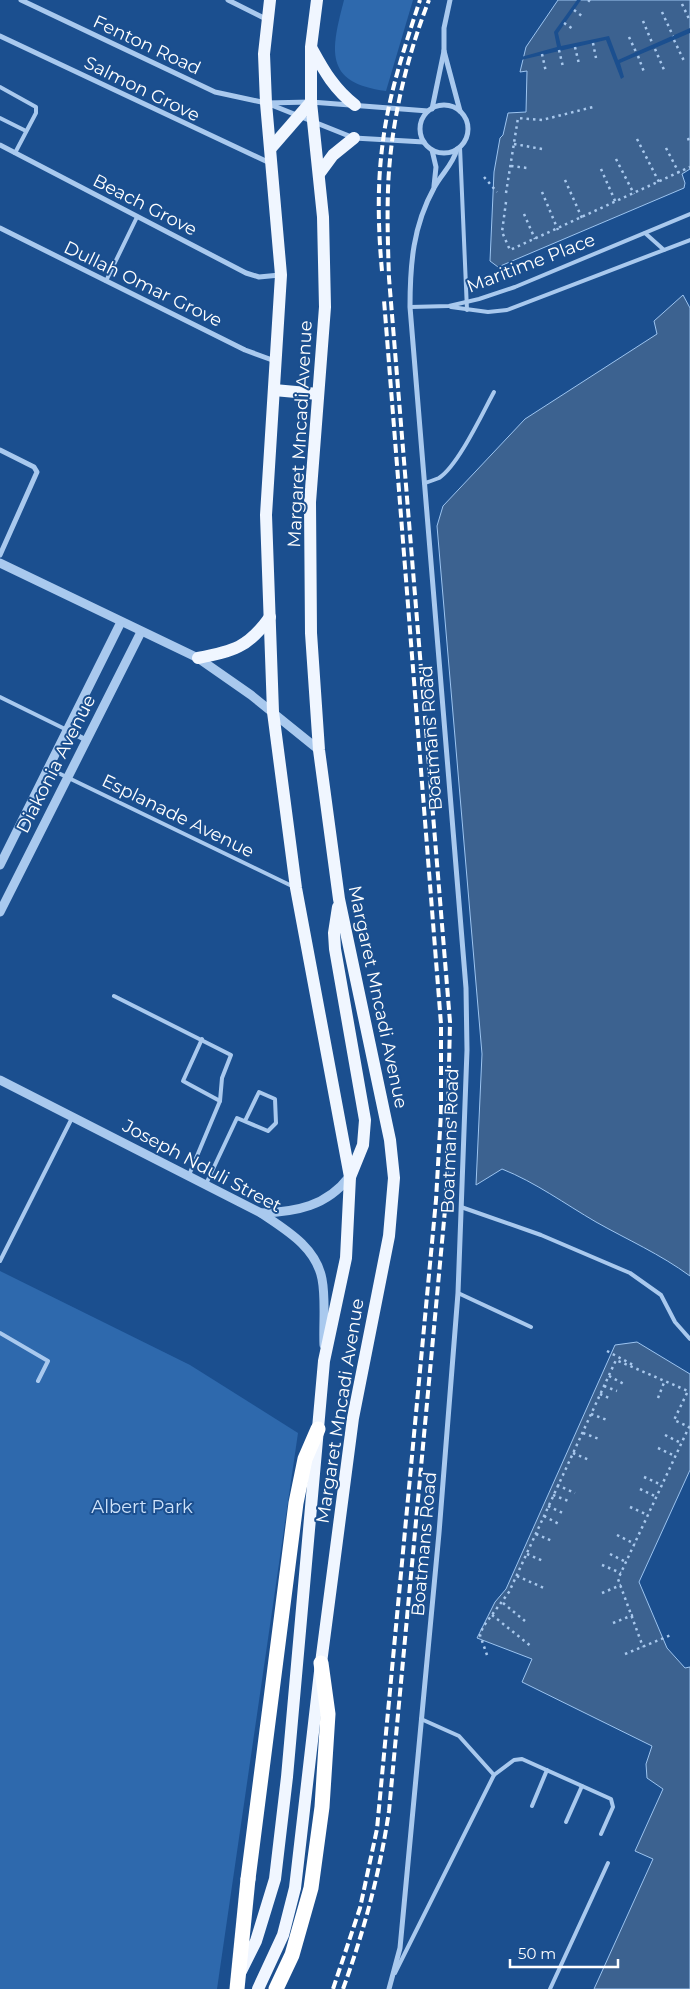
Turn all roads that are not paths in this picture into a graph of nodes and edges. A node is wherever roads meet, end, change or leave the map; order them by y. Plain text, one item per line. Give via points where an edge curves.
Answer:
1 (20, 0) edge
2 (228, 0) edge
3 (270, 0) edge
4 (317, 0) edge
5 (450, 0) edge
6 (266, 19) junction
7 (0, 36) edge
8 (311, 46) junction
9 (444, 51) junction
10 (0, 87) edge
11 (311, 102) junction
12 (266, 103) junction
13 (355, 105) junction
14 (430, 110) junction
15 (460, 111) junction
16 (297, 116) junction
17 (0, 118) edge
18 (313, 122) junction
19 (26, 132) junction
20 (354, 138) junction
21 (424, 142) junction
22 (0, 145) edge
23 (271, 148) junction
24 (458, 148) junction
25 (432, 150) junction
26 (15, 153) junction
27 (272, 164) junction
28 (319, 174) junction
29 (434, 186) junction
30 (690, 214) edge
31 (137, 217) junction
32 (0, 228) edge
33 (645, 233) junction
34 (690, 240) edge
35 (664, 250) junction
36 (281, 275) junction
37 (106, 282) junction
38 (466, 302) junction
39 (449, 306) junction
40 (410, 307) junction
41 (467, 310) junction
42 (276, 361) junction
43 (274, 390) junction
44 (494, 392) dead end
45 (318, 394) junction
46 (0, 450) edge
47 (424, 484) junction
48 (0, 555) edge
49 (0, 563) edge
50 (270, 617) junction
51 (121, 622) junction
52 (141, 632) junction
53 (198, 658) junction
54 (0, 697) edge
55 (273, 712) junction
56 (67, 730) junction
57 (86, 740) junction
58 (319, 750) junction
59 (48, 768) junction
60 (68, 778) junction
61 (0, 865) edge
62 (296, 888) junction
63 (338, 899) junction
64 (0, 910) edge
65 (114, 996) dead end
66 (202, 1040) junction
67 (0, 1080) edge
68 (220, 1101) junction
69 (73, 1116) junction
70 (244, 1121) junction
71 (189, 1175) junction
72 (350, 1177) junction
73 (206, 1184) junction
74 (461, 1207) junction
75 (262, 1213) junction
76 (0, 1261) edge
77 (458, 1293) junction
78 (531, 1326) dead end
79 (0, 1332) edge
80 (690, 1339) edge
81 (324, 1361) junction
82 (38, 1381) dead end
83 (318, 1430) junction
84 (321, 1663) junction
85 (421, 1719) junction
86 (548, 1770) junction
87 (494, 1775) junction
88 (582, 1786) junction
89 (532, 1806) dead end
90 (566, 1822) dead end
91 (601, 1834) dead end
92 (608, 1863) dead end
93 (394, 1975) junction
94 (232, 1989) edge
95 (237, 1989) edge
96 (258, 1989) edge
97 (276, 1989) edge
98 (389, 1989) edge
99 (550, 1989) edge

1 - 12 street, Fenton Road via 215,92
2 - 6 street
3 - 6 main road, Margaret Mncadi Avenue
4 - 8 main road, Margaret Mncadi Avenue
5 - 9 street via 444,28
6 - 12 main road, Margaret Mncadi Avenue
7 - 27 street, Salmon Grove
8 - 11 main road, Margaret Mncadi Avenue
8 - 13 main road via 327,77
9 - 14 street
9 - 15 street
10 - 19 lane via 36,107
11 - 12 street
11 - 13 street
11 - 16 main road
11 - 18 main road, Margaret Mncadi Avenue
12 - 16 street
12 - 23 main road, Margaret Mncadi Avenue
13 - 14 street
14 - 15 street via 443,105
14 - 21 street via 421,122
15 - 24 street via 468,128 465,140
16 - 18 street
16 - 23 main road
17 - 19 lane
18 - 20 street
18 - 28 main road, Margaret Mncadi Avenue
19 - 26 lane
20 - 21 street
20 - 28 main road via 333,155
21 - 25 street
22 - 26 street, Beach Grove
23 - 27 main road, Margaret Mncadi Avenue
24 - 25 street via 447,152
24 - 29 street via 450,166
24 - 38 lane
25 - 29 street via 436,167
26 - 31 street, Beach Grove
27 - 36 main road, Margaret Mncadi Avenue
28 - 45 main road, Margaret Mncadi Avenue via 325,307
29 - 40 street via 416,227
30 - 33 lane, Maritime Place
31 - 36 street, Beach Grove via 246,273 259,277
31 - 37 lane
32 - 37 street, Dullah Omar Grove
33 - 35 lane
33 - 38 lane, Maritime Place via 515,287
34 - 35 lane
35 - 41 lane via 521,306 500,312
36 - 42 main road, Margaret Mncadi Avenue
37 - 42 street, Dullah Omar Grove via 251,353
38 - 39 lane, Maritime Place
38 - 41 lane
39 - 40 lane, Maritime Place
39 - 41 lane
40 - 47 street, Boatmans Road
42 - 43 main road, Margaret Mncadi Avenue
43 - 45 main road
43 - 50 main road, Margaret Mncadi Avenue via 266,516
44 - 47 lane via 476,428 450,466 439,478
45 - 58 main road, Margaret Mncadi Avenue via 310,511 311,633
46 - 48 street via 34,467 37,472
47 - 74 street, Boatmans Road via 466,988
49 - 51 street
50 - 53 main road via 246,644 236,650
50 - 55 main road, Margaret Mncadi Avenue
51 - 52 street
51 - 56 street, Diakonia Avenue
52 - 53 street
52 - 57 street, Diakonia Avenue
53 - 55 street
54 - 56 lane
55 - 58 street
55 - 62 main road, Margaret Mncadi Avenue
56 - 57 street
56 - 59 street, Diakonia Avenue
57 - 60 street, Diakonia Avenue
58 - 63 main road, Margaret Mncadi Avenue
59 - 60 lane, Esplanade Avenue
59 - 61 street, Diakonia Avenue
60 - 62 lane, Esplanade Avenue
60 - 64 street, Diakonia Avenue
62 - 72 main road, Margaret Mncadi Avenue
63 - 72 main road via 335,949 365,1120 363,1145
63 - 84 main road, Margaret Mncadi Avenue via 390,1140 394,1178 389,1236 353,1418
65 - 66 lane
66 - 68 lane via 231,1055 222,1078
66 - 68 lane via 183,1081
67 - 69 street, Joseph Nduli Street
68 - 71 lane
69 - 71 street, Joseph Nduli Street
69 - 76 lane
70 - 70 lane via 259,1092 275,1099 276,1123 271,1129 265,1131
70 - 73 lane via 237,1118
71 - 73 street, Joseph Nduli Street
72 - 75 street via 339,1191 311,1206 289,1212
72 - 81 main road, Margaret Mncadi Avenue via 346,1258
73 - 75 street, Joseph Nduli Street
74 - 77 street, Boatmans Road
74 - 80 lane via 541,1235 630,1273 662,1295 675,1322
75 - 81 street, Joseph Nduli Street via 298,1239 319,1268 323,1281
77 - 78 lane
77 - 85 street, Boatmans Road
79 - 82 lane via 48,1361
81 - 83 main road, Margaret Mncadi Avenue
83 - 94 main road, Margaret Mncadi Avenue via 275,1879 256,1941
83 - 95 highway, bridge via 305,1459 296,1503
84 - 96 main road, Margaret Mncadi Avenue via 295,1888 283,1935
84 - 97 highway via 328,1714 322,1808 312,1879 292,1955
85 - 87 lane via 459,1736
85 - 93 street, Boatmans Road via 402,1926
86 - 87 lane via 517,1759
86 - 88 lane
86 - 89 lane
87 - 93 lane
88 - 90 lane
88 - 91 lane via 613,1801
92 - 99 lane
93 - 98 street, Boatmans Road

